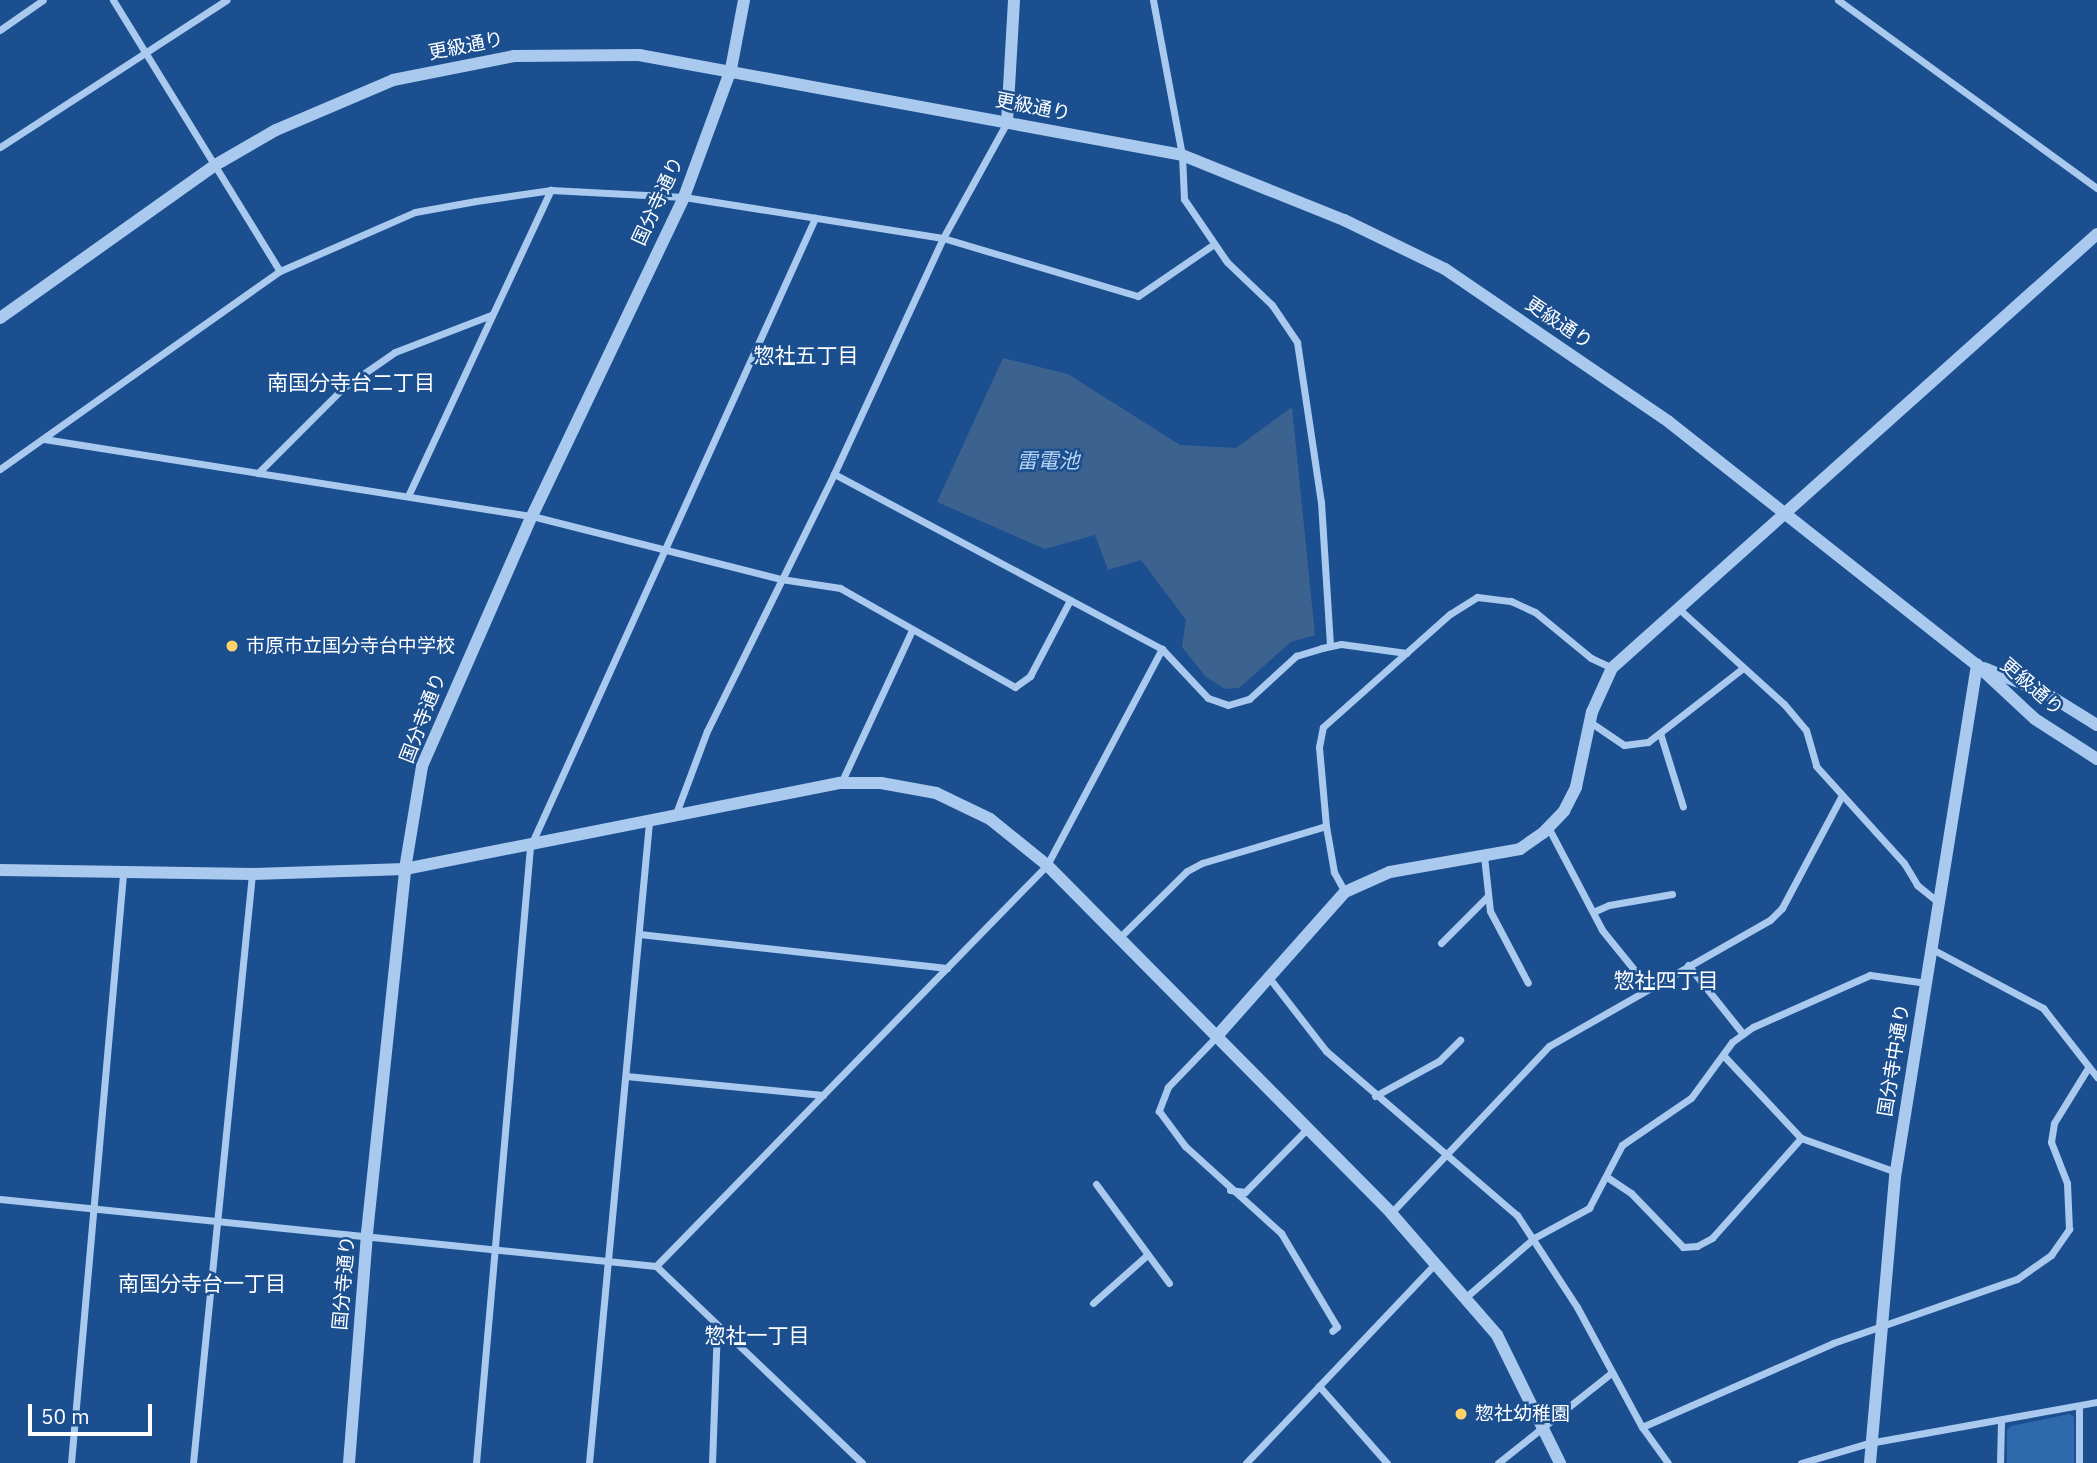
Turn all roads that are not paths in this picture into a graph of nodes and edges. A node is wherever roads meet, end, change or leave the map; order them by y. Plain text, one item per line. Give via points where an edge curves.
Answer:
1 (43, 0) edge
2 (113, 0) edge
3 (226, 0) edge
4 (744, 0) edge
5 (1014, 0) edge
6 (1153, 0) edge
7 (1838, 0) edge
8 (0, 30) edge
9 (147, 52) junction
10 (731, 69) junction
11 (1007, 122) junction
12 (0, 147) edge
13 (1182, 155) junction
14 (217, 164) junction
15 (2097, 188) edge
16 (551, 190) junction
17 (684, 197) junction
18 (815, 218) junction
19 (2097, 234) edge
20 (943, 238) junction
21 (1214, 244) junction
22 (280, 271) junction
23 (491, 315) junction
24 (0, 318) edge
25 (44, 439) junction
26 (0, 469) edge
27 (258, 472) junction
28 (834, 474) junction
29 (408, 496) junction
30 (1788, 513) junction
31 (532, 516) junction
32 (665, 550) junction
33 (781, 579) junction
34 (1070, 600) junction
35 (1678, 608) junction
36 (912, 630) junction
37 (1330, 646) junction
38 (1162, 649) junction
39 (1406, 653) junction
40 (1977, 665) junction
41 (1612, 668) junction
42 (1743, 668) junction
43 (1590, 722) junction
44 (2097, 725) edge
45 (1660, 733) junction
46 (2097, 759) edge
47 (841, 783) junction
48 (1841, 797) junction
49 (1683, 807) dead end
50 (675, 817) junction
51 (649, 822) junction
52 (1326, 826) junction
53 (1548, 827) junction
54 (530, 847) junction
55 (1484, 856) junction
56 (1047, 865) junction
57 (405, 869) junction
58 (0, 870) edge
59 (123, 874) junction
60 (252, 874) junction
61 (1345, 892) junction
62 (1672, 894) dead end
63 (1488, 896) junction
64 (1938, 902) junction
65 (1593, 912) junction
66 (639, 934) junction
67 (1118, 939) junction
68 (1441, 943) dead end
69 (1932, 949) junction
70 (1688, 965) junction
71 (947, 968) junction
72 (1270, 979) junction
73 (1528, 983) dead end
74 (1926, 983) junction
75 (1648, 988) junction
76 (1743, 1034) junction
77 (1217, 1036) junction
78 (1460, 1040) dead end
79 (1723, 1055) junction
80 (2088, 1068) junction
81 (626, 1076) junction
82 (2097, 1077) edge
83 (823, 1095) junction
84 (1375, 1096) junction
85 (1308, 1128) junction
86 (1801, 1138) junction
87 (1446, 1153) junction
88 (1896, 1172) junction
89 (1607, 1177) junction
90 (1096, 1184) dead end
91 (1229, 1190) junction
92 (0, 1199) edge
93 (93, 1208) junction
94 (1391, 1213) junction
95 (217, 1219) junction
96 (367, 1233) junction
97 (1534, 1238) junction
98 (496, 1248) junction
99 (1146, 1256) junction
100 (609, 1261) junction
101 (1437, 1262) junction
102 (656, 1266) junction
103 (1169, 1283) dead end
104 (1466, 1297) junction
105 (1093, 1303) dead end
106 (717, 1325) junction
107 (1881, 1325) junction
108 (1332, 1331) dead end
109 (1611, 1374) junction
110 (1319, 1386) junction
111 (2097, 1402) edge
112 (2079, 1408) junction
113 (2001, 1421) junction
114 (1546, 1427) junction
115 (1642, 1427) junction
116 (1870, 1443) junction
117 (857, 1461) edge
118 (1384, 1462) edge
119 (71, 1463) edge
120 (193, 1463) edge
121 (349, 1463) edge
122 (476, 1463) edge
123 (589, 1463) edge
124 (712, 1463) edge
125 (1246, 1463) edge
126 (1497, 1463) edge
127 (1560, 1463) edge
128 (1668, 1463) edge
129 (1801, 1463) edge
130 (1870, 1463) edge
131 (2000, 1463) edge
132 (2079, 1463) edge

1 - 8 street
2 - 9 street
3 - 9 street
4 - 10 street, 国分寺通り
5 - 11 street
6 - 13 street
7 - 15 street
9 - 12 street
9 - 14 street
10 - 11 street, 更級通り
10 - 14 street, 更級通り via 639,55 514,56 393,80 276,130
10 - 17 street, 国分寺通り
11 - 13 street, 更級通り
11 - 20 street
13 - 21 street via 1184,199
13 - 30 street, 更級通り via 1344,220 1445,269 1669,422
14 - 22 street
14 - 24 street, 更級通り
16 - 17 street
16 - 22 street via 415,212
16 - 23 street
17 - 18 street
17 - 31 street, 国分寺通り
18 - 20 street
18 - 32 street
19 - 30 street
20 - 21 street via 1138,296
20 - 28 street
21 - 37 street via 1272,306 1297,342 1321,502
22 - 25 street
23 - 27 street via 395,352 343,388
23 - 29 street
25 - 26 street
25 - 27 street
27 - 29 street
28 - 33 street
28 - 34 street
29 - 31 street
30 - 35 street
30 - 40 street, 更級通り
31 - 32 street
31 - 57 street, 国分寺通り via 422,766
32 - 33 street
32 - 54 street
33 - 36 street via 840,588
33 - 50 street via 707,731
34 - 36 street via 1030,677 1014,687
34 - 38 street
35 - 41 street
35 - 42 street
36 - 47 street
37 - 38 street via 1296,656 1249,699 1228,705 1208,698
37 - 39 street
38 - 56 street
39 - 41 street via 1467,601 1490,596 1535,612 1591,658
39 - 52 street via 1323,727 1319,747
40 - 44 street, 更級通り via 2047,694
40 - 46 street, 更級通り via 2035,719
40 - 64 street, 国分寺中通り
41 - 43 street
42 - 45 street
42 - 48 street via 1806,730 1816,766
43 - 45 street via 1624,745 1648,742
43 - 53 street via 1576,787 1564,811
45 - 49 street
47 - 50 street
47 - 56 street via 881,783 936,793 990,819
48 - 64 street via 1904,863 1917,885
48 - 70 street via 1782,908 1770,920
50 - 51 street
51 - 54 street
51 - 66 street
52 - 61 street via 1334,872
52 - 67 street via 1202,863
53 - 55 street via 1520,849
53 - 65 street
54 - 57 street
54 - 98 street
55 - 61 street via 1390,872
55 - 63 street
56 - 67 street
56 - 71 street
57 - 60 street
57 - 96 street, 国分寺通り
58 - 59 street
59 - 60 street
59 - 93 street
60 - 95 street
61 - 72 street
62 - 65 street
63 - 68 street
63 - 73 street via 1490,911
64 - 69 street, 国分寺中通り
65 - 75 street via 1619,954
66 - 71 street
66 - 81 street
67 - 77 street
69 - 74 street, 国分寺中通り
69 - 80 street via 2043,1008
70 - 75 street
70 - 76 street
71 - 83 street
72 - 77 street
72 - 84 street via 1326,1051
74 - 76 street via 1870,975
74 - 88 street, 国分寺中通り
75 - 87 street via 1549,1046
76 - 79 street
77 - 85 street
77 - 91 street via 1168,1087 1159,1111 1185,1146
78 - 84 street via 1439,1061
79 - 86 street
79 - 89 street via 1691,1098 1622,1145
80 - 82 street
80 - 107 street via 2054,1123 2051,1142 2067,1184 2069,1229 2051,1255 2017,1279
81 - 83 street
81 - 100 street
83 - 102 street
84 - 87 street
85 - 91 street via 1245,1192
85 - 94 street
86 - 88 street
86 - 89 street via 1712,1238 1697,1246 1683,1247 1631,1193
87 - 94 street
87 - 97 street via 1490,1189
88 - 107 street, 国分寺中通り
89 - 97 street via 1589,1208
90 - 99 street
91 - 108 street via 1281,1233 1337,1327
92 - 93 street
93 - 95 street
93 - 119 street
94 - 101 street
95 - 96 street
95 - 120 street
96 - 98 street
96 - 121 street, 国分寺通り
97 - 104 street
97 - 109 street
98 - 100 street
98 - 122 street
99 - 103 street
99 - 105 street
100 - 102 street
100 - 123 street
101 - 104 street
101 - 110 street
102 - 106 street
104 - 114 street via 1497,1335
106 - 117 street
106 - 124 street
107 - 115 street
107 - 116 street, 国分寺中通り
109 - 114 street
109 - 115 street
110 - 118 street
110 - 125 street
111 - 112 street
112 - 113 street
112 - 132 street
113 - 116 street
113 - 131 street
114 - 126 street
114 - 127 street
115 - 128 street
116 - 129 street
116 - 130 street, 国分寺中通り

